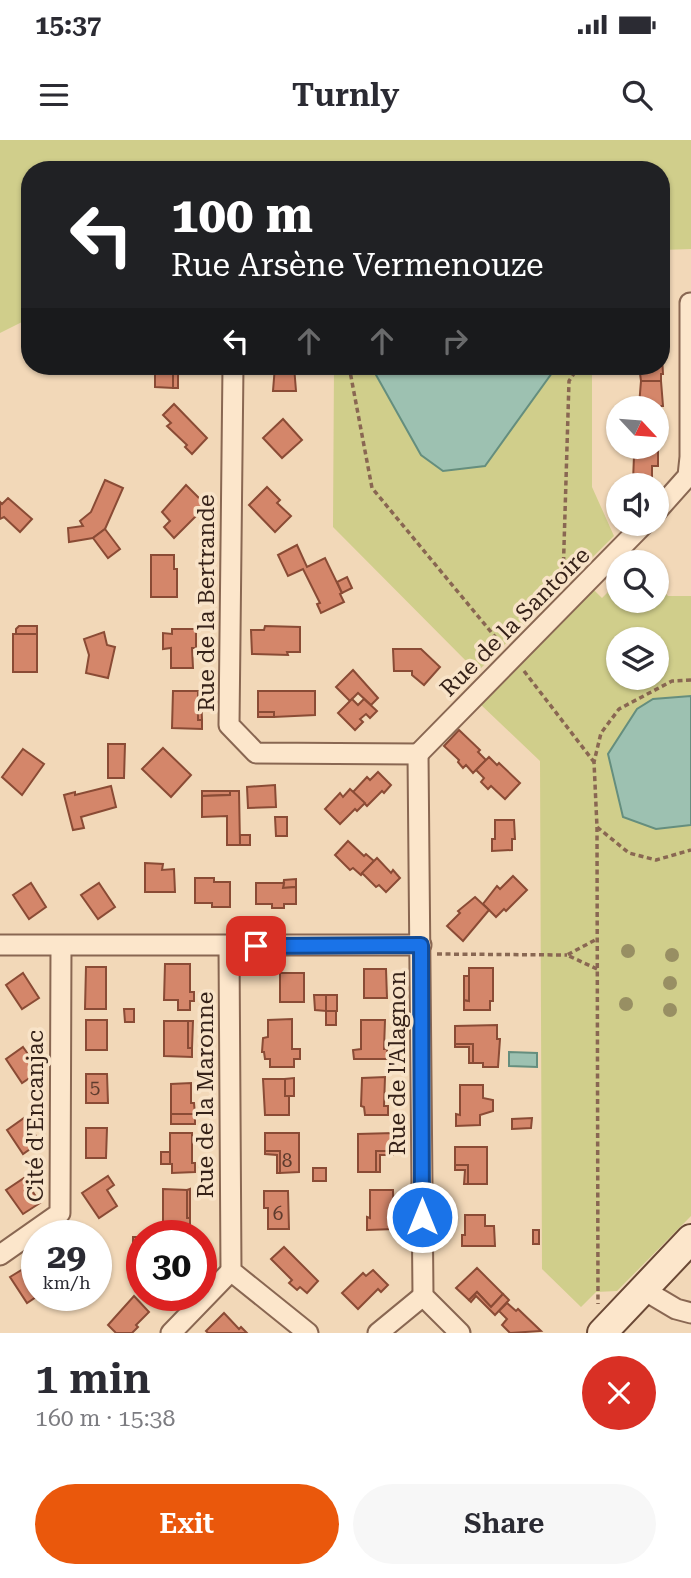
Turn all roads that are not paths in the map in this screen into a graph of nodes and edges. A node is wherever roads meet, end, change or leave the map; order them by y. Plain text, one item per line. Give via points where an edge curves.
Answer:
1 (690, 303) edge
2 (233, 375) edge
3 (690, 475) edge
4 (669, 498) edge
5 (632, 536) edge
6 (418, 754) junction
7 (0, 945) edge
8 (61, 946) junction
9 (229, 946) junction
10 (421, 949) junction
11 (691, 1239) edge
12 (0, 1255) edge
13 (231, 1270) junction
14 (645, 1290) junction
15 (422, 1296) junction
16 (691, 1313) edge
17 (606, 1329) edge
18 (171, 1333) edge
19 (308, 1333) edge
20 (378, 1333) edge
21 (460, 1333) edge

1 - 3 street
2 - 6 street, Rue de la Bertrande via 229,725 256,753
3 - 4 street
5 - 6 street, Rue de la Santoire
6 - 10 street, Rue de l'Alagnon
7 - 8 street
8 - 9 street
8 - 12 street, Cité d'Encanjac via 60,1213
9 - 10 street
9 - 13 street, Rue de la Maronne
10 - 15 street, Rue de l'Alagnon
11 - 14 street
13 - 18 street
13 - 19 street
14 - 16 street
14 - 17 street
15 - 20 street
15 - 21 street

